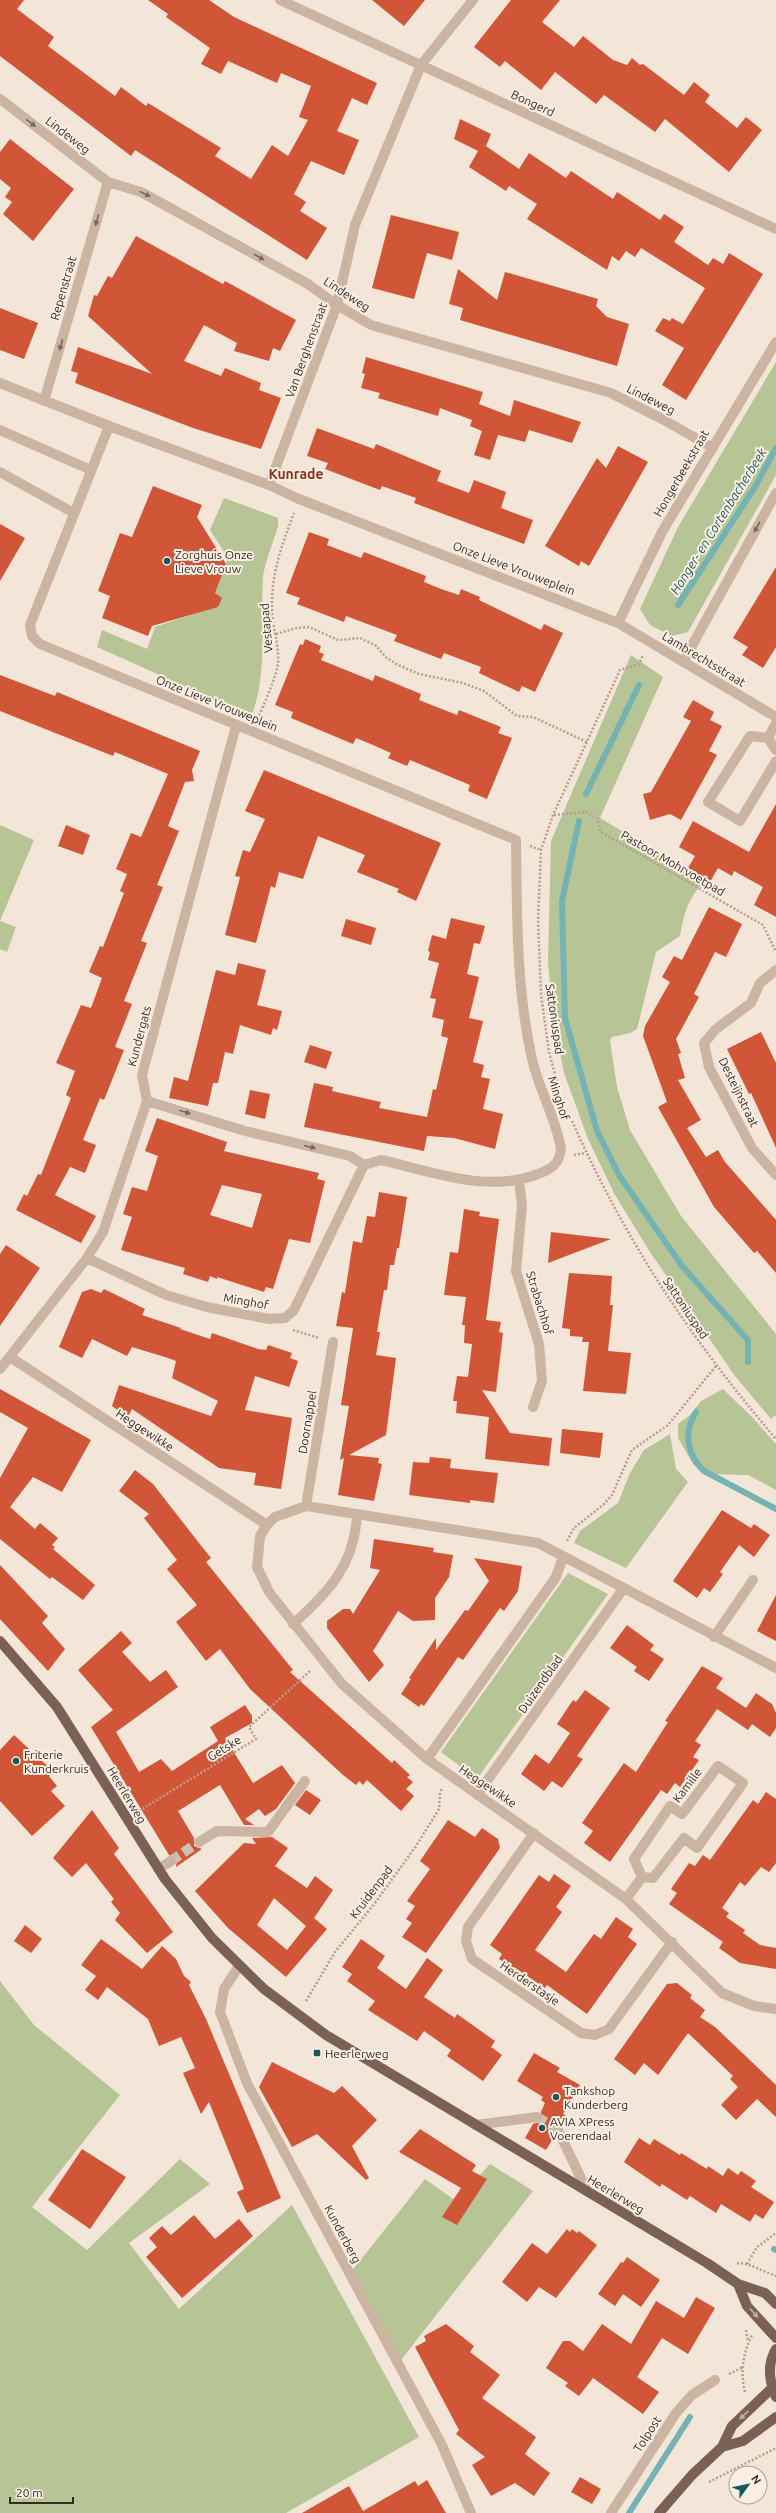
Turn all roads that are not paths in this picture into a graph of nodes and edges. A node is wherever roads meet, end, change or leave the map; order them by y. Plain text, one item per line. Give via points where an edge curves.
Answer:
1 (280, 0) edge
2 (473, 0) edge
3 (421, 65) junction
4 (0, 99) edge
5 (108, 182) junction
6 (776, 229) edge
7 (337, 305) junction
8 (776, 342) edge
9 (0, 383) edge
10 (44, 401) junction
11 (109, 426) junction
12 (0, 430) edge
13 (711, 447) junction
14 (91, 470) junction
15 (0, 472) edge
16 (270, 485) junction
17 (776, 493) edge
18 (74, 513) junction
19 (618, 623) junction
20 (683, 662) junction
21 (776, 717) edge
22 (776, 724) edge
23 (236, 726) junction
24 (768, 738) junction
25 (776, 750) edge
26 (776, 761) edge
27 (516, 840) joint
28 (776, 970) edge
29 (147, 1101) junction
30 (364, 1165) junction
31 (776, 1175) edge
32 (519, 1181) junction
33 (87, 1258) junction
34 (333, 1342) road end
35 (10, 1357) junction
36 (0, 1369) edge
37 (533, 1408) dead end
38 (306, 1506) junction
39 (357, 1514) junction
40 (267, 1525) junction
41 (563, 1557) junction
42 (753, 1580) dead end
43 (623, 1589) junction
44 (293, 1624) junction
45 (714, 1636) junction
46 (0, 1641) edge
47 (776, 1668) edge
48 (427, 1759) junction
49 (305, 1781) dead end
50 (478, 1795) junction
51 (534, 1833) junction
52 (199, 1842) tunnel mouth
53 (171, 1861) tunnel mouth
54 (158, 1869) junction
55 (642, 1877) junction
56 (626, 1899) junction
57 (672, 1942) junction
58 (239, 1966) junction
59 (776, 2009) edge
60 (776, 2014) edge
61 (537, 2117) tunnel mouth
62 (475, 2126) junction
63 (558, 2130) tunnel mouth
64 (587, 2191) junction
65 (738, 2284) junction
66 (776, 2304) edge
67 (776, 2338) edge
68 (776, 2348) edge
69 (715, 2380) dead end
70 (774, 2393) edge
71 (776, 2417) edge
72 (722, 2447) junction
73 (471, 2513) edge
74 (611, 2513) edge
75 (659, 2513) edge

1 - 3 street, Bongerd
2 - 3 street, Van Berghenstraat
3 - 6 street, Bongerd
3 - 7 street, Van Berghenstraat via 355,225
4 -> 5 street, Lindeweg
5 -> 7 street, Lindeweg via 141,192 308,284
5 -> 10 street, Repenstraat
7 - 13 street, Lindeweg via 371,325 611,393
7 - 16 street, Van Berghenstraat
8 - 13 street, Hongerbeekstraat
9 - 10 street, Onze Lieve Vrouweplein
10 - 11 street, Onze Lieve Vrouweplein
11 - 14 street, Onze Lieve Vrouweplein
11 - 16 street, Onze Lieve Vrouweplein
12 - 14 street
13 - 19 street, Hongerbeekstraat via 662,532
14 - 18 street, Onze Lieve Vrouweplein
15 - 18 street
16 - 19 street, Onze Lieve Vrouweplein via 299,499
17 -> 20 street
18 - 23 street, Onze Lieve Vrouweplein via 30,625 32,636 40,644
19 - 20 street, Lambrechtsstraat
20 - 21 street, Lambrechtsstraat
22 - 24 street
23 - 27 street, Onze Lieve Vrouweplein
23 - 29 street, Kundergats via 142,1075
24 - 25 street
24 - 26 street via 750,736 708,802 740,821
27 - 32 street, Minghof via 518,951 522,1005 533,1061 561,1149 558,1162 550,1170
28 - 31 street, Desteijnstraat via 760,983 751,1003 716,1029 704,1043 709,1067 752,1148
29 -> 30 street via 245,1131 350,1156
29 - 33 street, Kundergats via 104,1232
30 - 32 street, Minghof via 381,1160 485,1183
30 - 33 street, Minghof via 294,1310 285,1318 269,1319 207,1307 166,1295
32 - 37 street, Strabachhof via 522,1205 516,1271 539,1344 542,1381
33 - 35 street, Kundergats
34 - 38 street, Doornappel
35 - 36 street, Kundergats
35 - 40 street, Heggewikke
38 - 39 street
38 - 40 street via 275,1517
39 - 41 street via 538,1544
39 - 44 street via 356,1533 343,1568 322,1598
40 - 44 street, Heggewikke via 260,1536 257,1567 269,1592
41 - 43 street
41 - 48 street via 556,1578
42 - 45 street
43 - 45 street
43 - 50 street, Duizendblad
44 - 48 street, Heggewikke via 342,1684
45 - 47 street
46 - 54 main road, Heerlerweg via 57,1707
48 - 50 street, Heggewikke
49 - 52 street via 268,1832 217,1831
50 - 51 street, Heggewikke
51 - 56 street, Heggewikke
51 - 57 street, Herderstasje via 468,1928 466,1941 472,1959 581,2033 596,2035 609,2029
53 - 54 street
54 - 58 main road, Heerlerweg via 199,1923
55 - 55 street, Kamille via 653,1878 684,1838 697,1848 743,1783 718,1766 682,1814 670,1806 634,1859
55 - 56 street
56 - 57 street, Heggewikke
57 - 59 street, Heggewikke via 722,1993 754,2006
58 - 62 main road, Heerlerweg via 297,2015 326,2035
58 - 73 street, Kunderberg via 222,1994 220,2012 247,2083 442,2445
59 - 60 street
61 - 62 street
62 - 64 main road, Heerlerweg
63 - 64 street
64 - 65 main road, Heerlerweg
65 - 66 main road, Heerlerweg via 765,2293
65 -> 67 main road via 747,2306
68 - 70 main road via 770,2369
69 - 74 street, Tolpost via 683,2404
70 -> 72 main road via 732,2426
71 - 72 main road via 743,2441
72 - 75 main road via 692,2475

